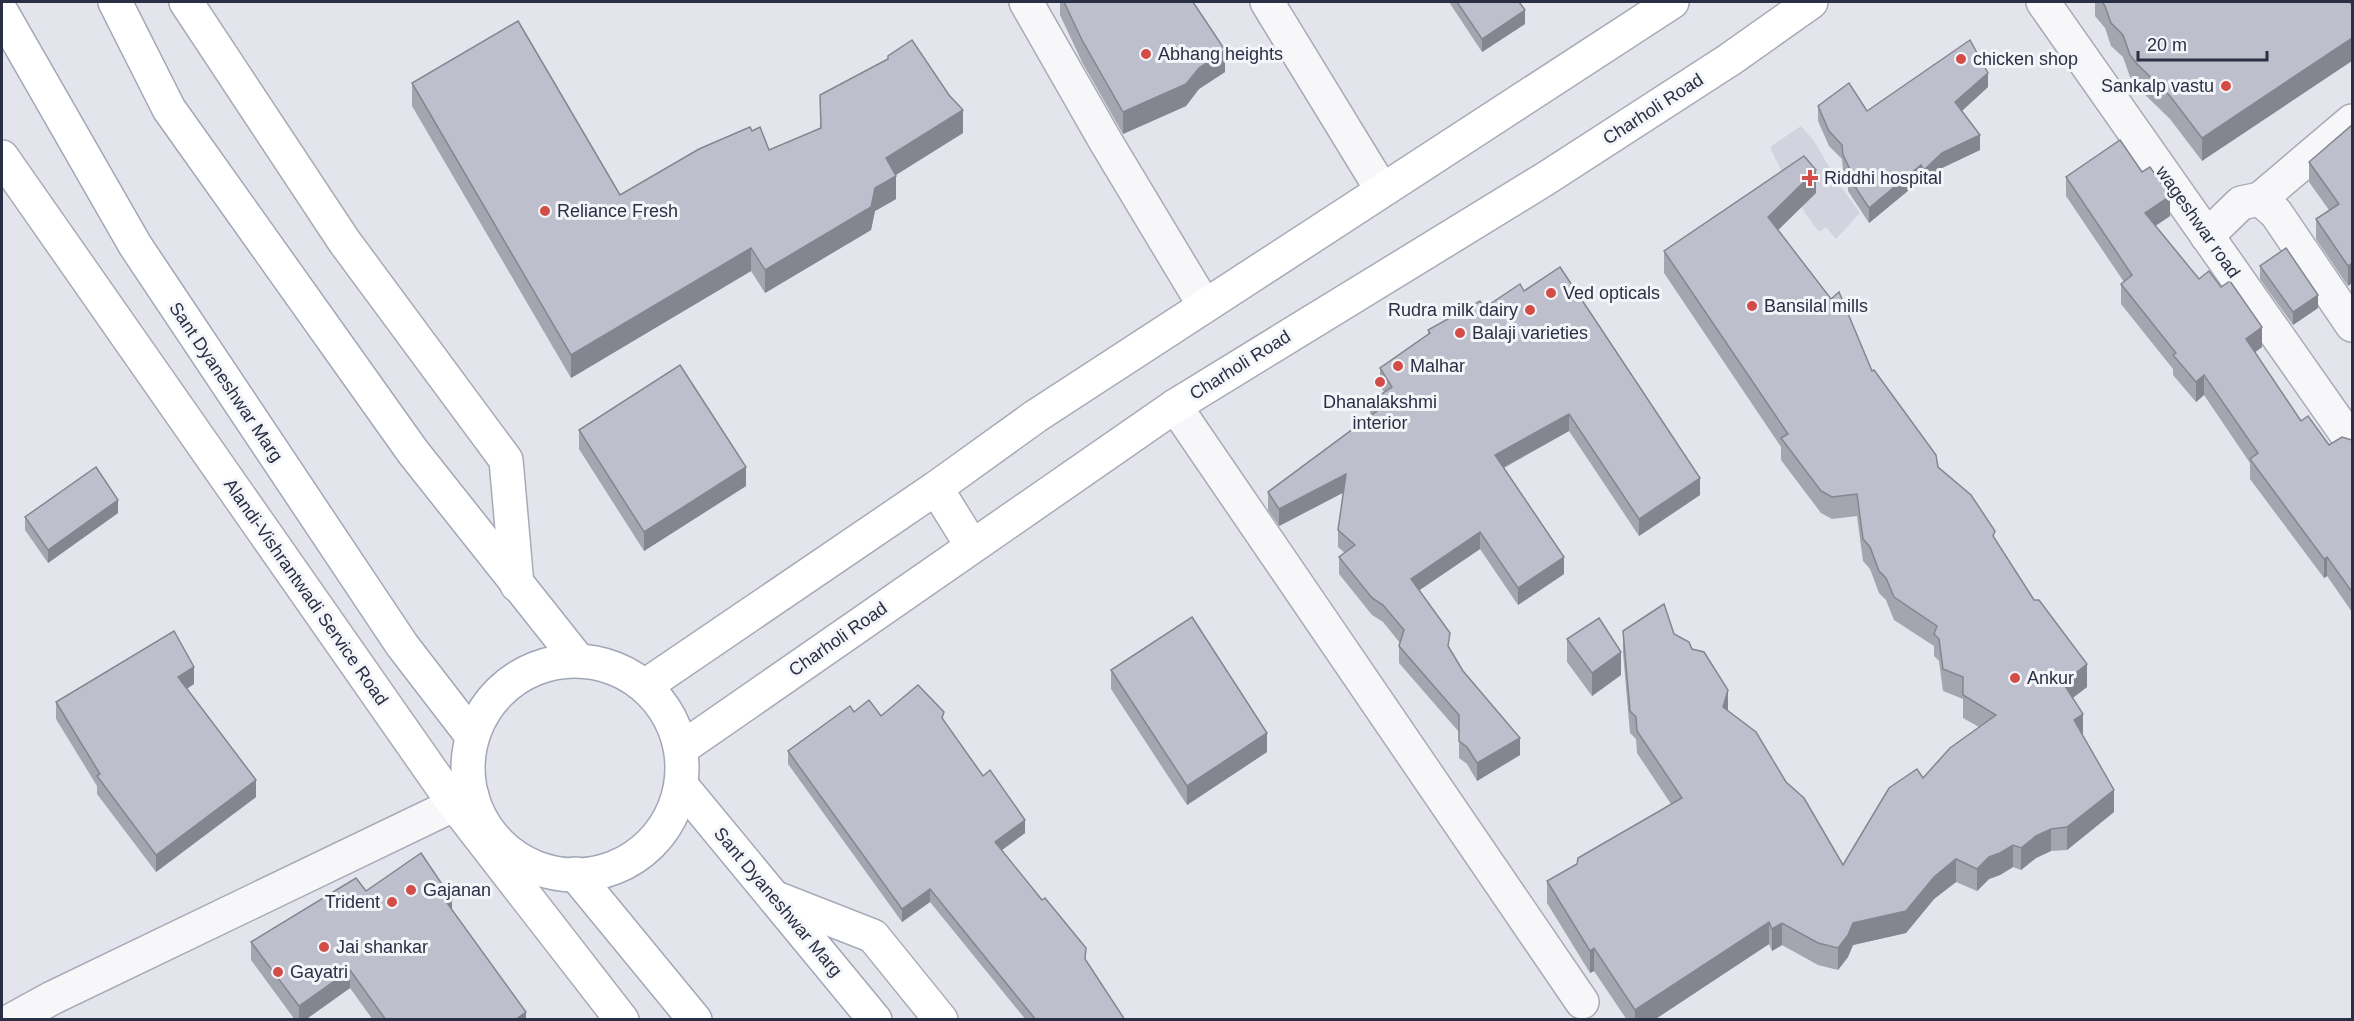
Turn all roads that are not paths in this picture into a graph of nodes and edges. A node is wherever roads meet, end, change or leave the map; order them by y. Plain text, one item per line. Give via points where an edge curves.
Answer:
1 (115, 2) edge
2 (186, 2) edge
3 (1026, 2) edge
4 (1267, 2) edge
5 (1672, 2) edge
6 (1811, 2) edge
7 (2043, 2) edge
8 (2, 13) edge
9 (2352, 121) edge
10 (2, 157) edge
11 (1382, 190) junction
12 (2260, 199) junction
13 (2207, 236) junction
14 (1204, 305) junction
15 (2352, 325) edge
16 (1175, 406) junction
17 (2352, 442) edge
18 (936, 488) junction
19 (972, 546) junction
20 (517, 585) junction
21 (578, 660) junction
22 (645, 686) junction
23 (472, 736) junction
24 (682, 748) junction
25 (681, 785) junction
26 (464, 800) junction
27 (575, 874) junction
28 (776, 898) junction
29 (1582, 1002) dead end
30 (12, 1020) edge
31 (622, 1020) edge
32 (695, 1020) edge
33 (875, 1020) edge
34 (941, 1020) edge

1 - 20 street via 176,118 413,452
2 - 20 street via 344,241 506,460
3 - 14 street
4 - 11 street
5 - 11 street
6 - 16 street, Charholi Road via 1554,173
7 - 13 street, wageshwar road
8 - 23 street, Sant Dyaneshwar Marg via 135,245 402,645
9 - 12 street
10 - 26 street, Alandi-Vishrantwadi Service Road
11 - 14 street
12 - 13 street via 2241,203
12 - 15 street via 2276,213
13 - 17 street, wageshwar road
14 - 18 street via 1036,416
16 - 19 street, Charholi Road
16 - 29 street
18 - 19 street
18 - 22 street
19 - 24 street, Charholi Road
20 - 21 street
21 - 22 street via 614,667
21 - 23 street via 544,665 513,680 488,705
22 - 24 street via 669,714
23 - 26 street
24 - 25 street
25 - 27 street via 669,820 646,848 615,868
25 - 28 street, Sant Dyaneshwar Marg
26 - 27 street via 473,804 490,834 515,857 546,872
26 - 30 street
26 - 31 street, Alandi-Vishrantwadi Service Road
27 - 32 street
28 - 33 street, Sant Dyaneshwar Marg
28 - 34 street via 873,936

